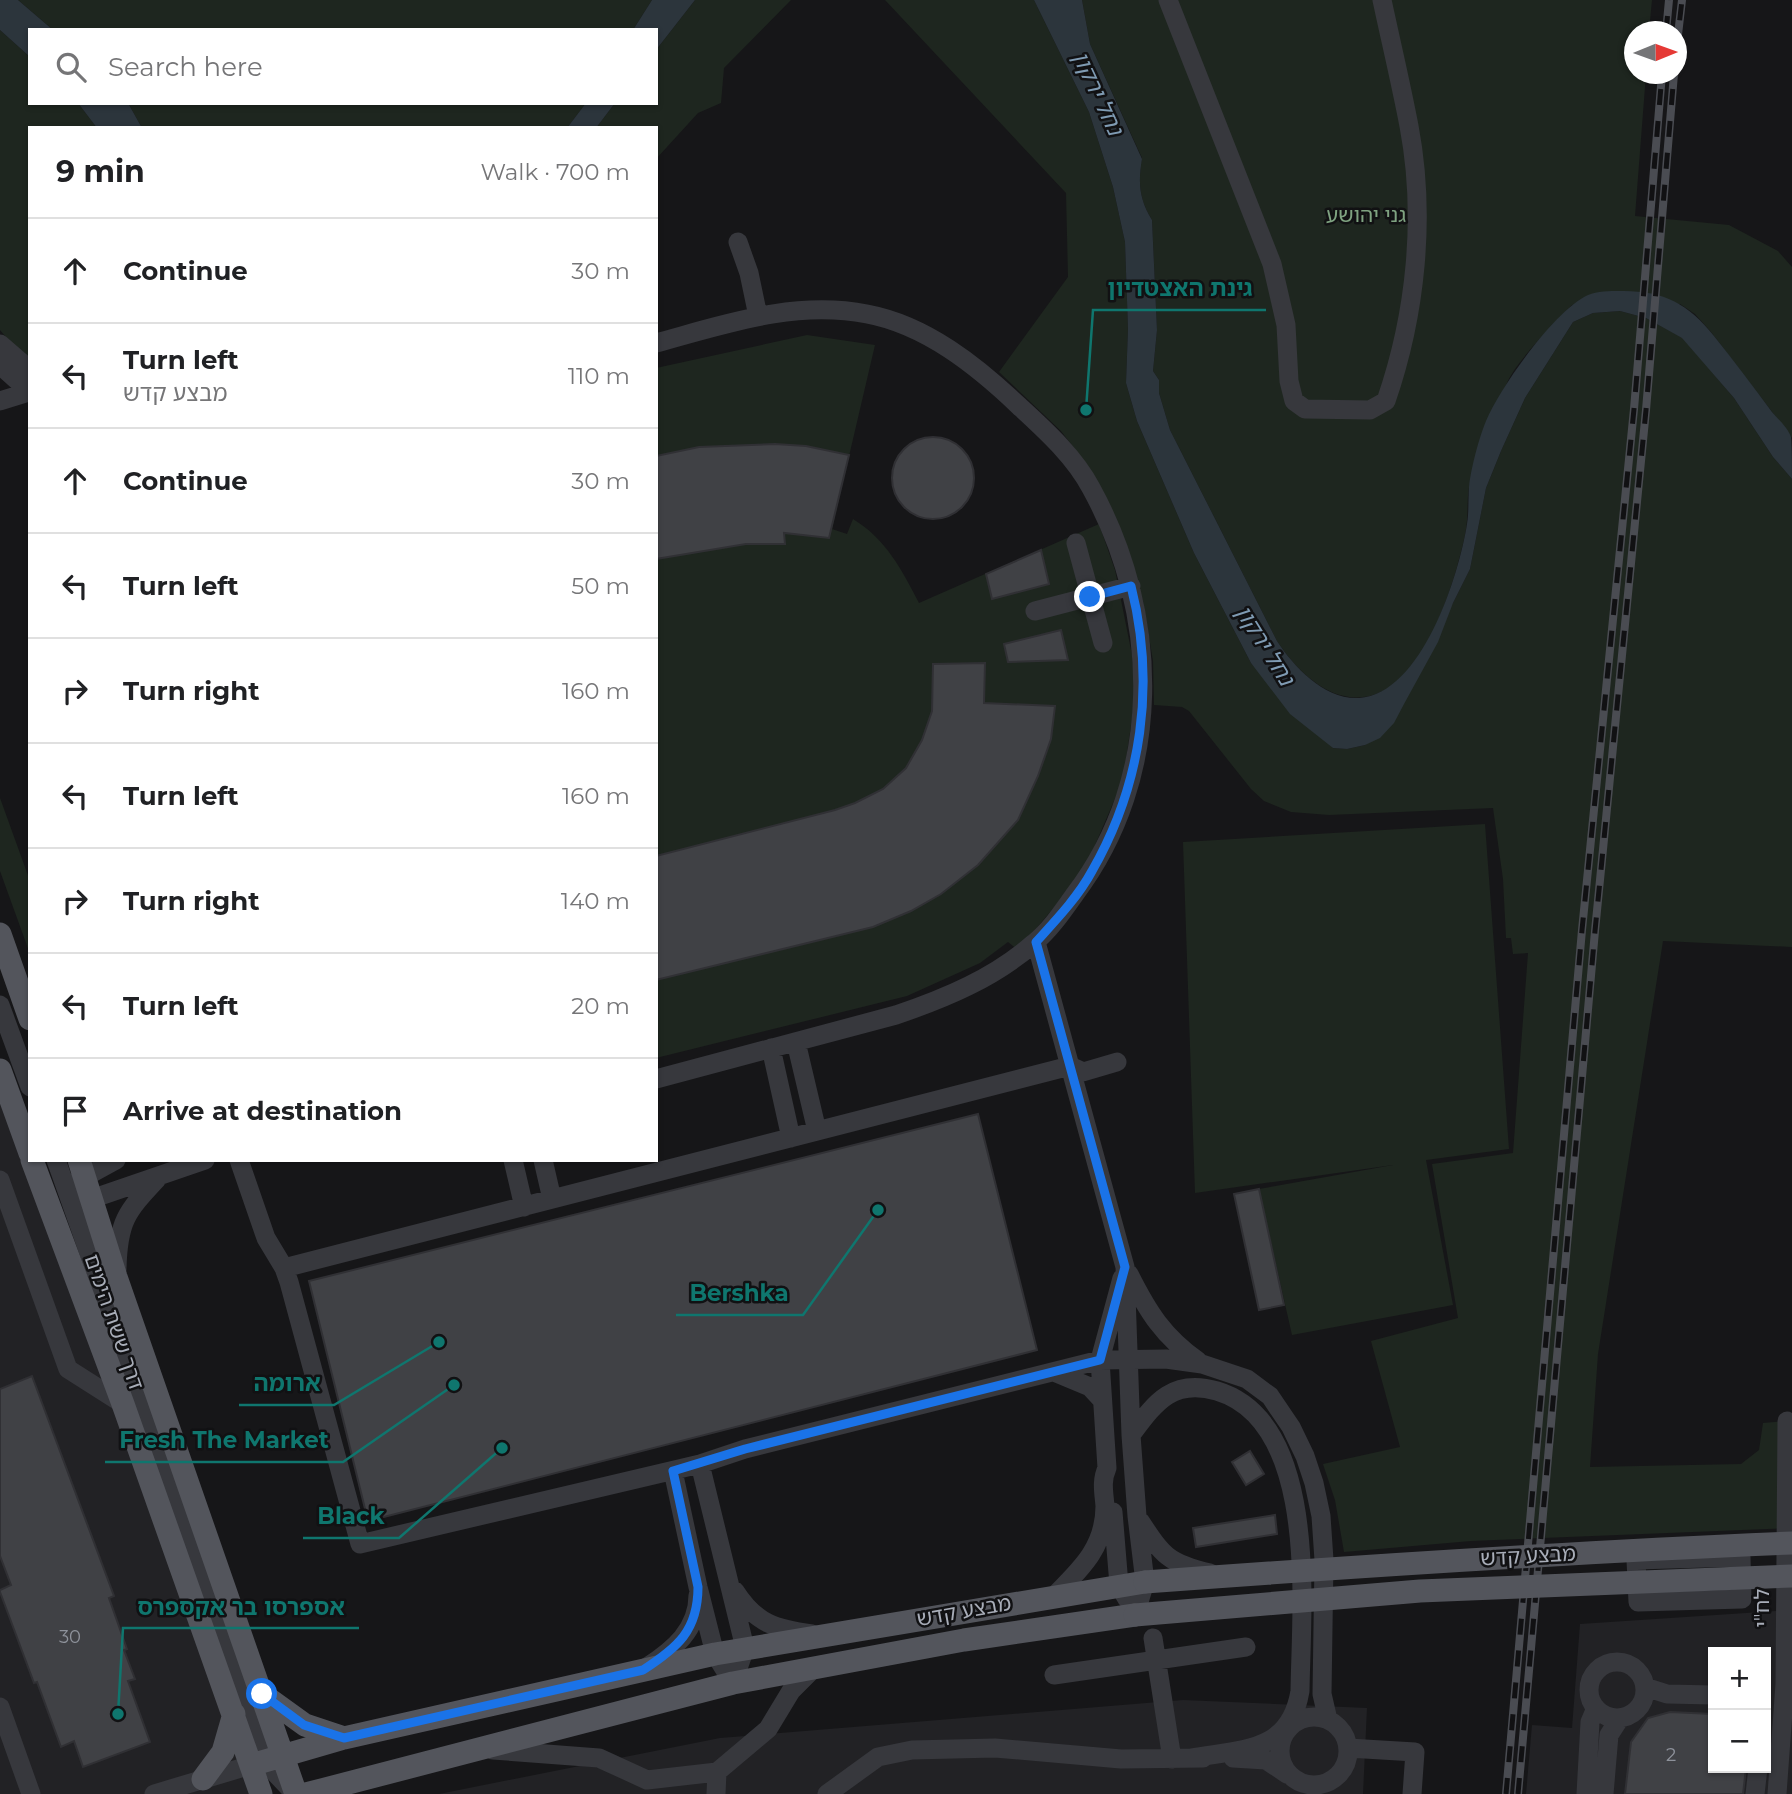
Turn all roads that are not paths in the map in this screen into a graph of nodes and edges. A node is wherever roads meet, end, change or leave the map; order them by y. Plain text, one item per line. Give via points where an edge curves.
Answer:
1 (1168, 0) edge
2 (1382, 0) edge
3 (738, 242) dead end
4 (758, 316) junction
5 (658, 342) edge
6 (0, 344) edge
7 (14, 373) edge
8 (28, 390) edge
9 (28, 391) edge
10 (0, 401) edge
11 (1076, 543) dead end
12 (1131, 586) junction
13 (1090, 597) junction
14 (1035, 611) dead end
15 (1103, 643) dead end
16 (0, 934) edge
17 (1036, 942) junction
18 (0, 1005) edge
19 (28, 1013) edge
20 (796, 1042) junction
21 (771, 1048) junction
22 (1117, 1062) dead end
23 (1070, 1066) junction
24 (0, 1070) edge
25 (658, 1078) edge
26 (28, 1082) edge
27 (817, 1131) junction
28 (791, 1138) junction
29 (28, 1147) edge
30 (33, 1162) edge
31 (58, 1162) edge
32 (113, 1162) edge
33 (199, 1162) edge
34 (240, 1162) edge
35 (513, 1162) edge
36 (543, 1162) edge
37 (160, 1176) junction
38 (0, 1180) edge
39 (78, 1185) edge
40 (552, 1199) junction
41 (47, 1201) junction
42 (524, 1206) junction
43 (1125, 1267) junction
44 (284, 1268) junction
45 (116, 1277) junction
46 (1127, 1359) junction
47 (1100, 1360) junction
48 (1202, 1364) junction
49 (1054, 1372) junction
50 (1101, 1400) junction
51 (123, 1404) junction
52 (1787, 1421) dead end
53 (1131, 1435) junction
54 (700, 1464) junction
55 (673, 1471) junction
56 (1109, 1506) junction
57 (1136, 1509) junction
58 (1792, 1543) edge
59 (1741, 1572) junction
60 (1788, 1573) edge
61 (1221, 1576) junction
62 (728, 1579) junction
63 (1145, 1582) junction
64 (1119, 1585) junction
65 (698, 1587) junction
66 (1054, 1596) junction
67 (1135, 1615) junction
68 (820, 1635) junction
69 (1153, 1638) dead end
70 (1246, 1647) dead end
71 (745, 1648) junction
72 (715, 1654) junction
73 (1156, 1660) junction
74 (814, 1668) junction
75 (643, 1670) junction
76 (1054, 1675) dead end
77 (733, 1683) junction
78 (1645, 1687) junction
79 (262, 1694) junction
80 (1708, 1695) edge
81 (0, 1707) edge
82 (1596, 1709) junction
83 (234, 1714) junction
84 (1620, 1718) junction
85 (1328, 1720) junction
86 (1286, 1729) junction
87 (344, 1738) junction
88 (1348, 1748) junction
89 (478, 1749) junction
90 (1181, 1758) junction
91 (268, 1760) junction
92 (717, 1772) junction
93 (1757, 1773) edge
94 (1287, 1774) junction
95 (203, 1779) junction
96 (357, 1787) edge
97 (1323, 1789) edge
98 (31, 1794) edge
99 (154, 1794) edge
100 (261, 1794) edge
101 (295, 1794) edge
102 (306, 1794) edge
103 (716, 1794) edge
104 (827, 1794) edge
105 (1412, 1794) edge
106 (1586, 1794) edge
107 (1605, 1794) edge
108 (1755, 1794) edge
109 (1777, 1794) edge

1 - 2 street via 1272,264 1286,325 1293,401 1306,409 1370,410 1386,401 1393,380 1412,296 1417,214 1409,127
3 - 4 street
4 - 5 street
4 - 12 street via 837,309 870,314 934,339 964,358 1069,456 1102,509
6 - 7 street
7 - 8 street
9 - 10 street
11 - 13 street
12 - 13 street
12 - 17 street via 1144,680 1131,782 1091,873
13 - 14 street
13 - 15 street
16 - 19 main road
17 - 20 street via 1007,964 934,1002
17 - 23 street
18 - 26 street
20 - 21 street
20 - 27 street
21 - 25 street
21 - 28 street
22 - 23 street via 1083,1072
23 - 27 street
23 - 43 street
24 - 29 main road
27 - 28 street
28 - 40 street
30 - 41 main road, דרך ששת הימים
31 - 39 street, דרך ששת הימים
32 - 39 street
33 - 37 street
34 - 44 street via 266,1238
35 - 42 street
36 - 40 street
37 - 39 street
37 - 45 street via 134,1203 123,1223
38 - 51 street via 68,1369
39 - 41 street
39 - 45 main road, דרך ששת הימים
39 - 91 street, דרך ששת הימים
40 - 42 street
41 - 51 main road, דרך ששת הימים
42 - 44 street
43 - 46 street
43 - 47 street
43 - 48 street via 1159,1326
44 - 55 street via 360,1544
45 - 79 main road, דרך ששת הימים
46 - 47 street
46 - 48 street
46 - 53 street
47 - 49 street
47 - 50 street
48 - 85 street via 1247,1379 1270,1396 1305,1456 1321,1516 1322,1694
49 - 50 street via 1090,1387
49 - 54 street
50 - 56 street via 1107,1468 1103,1478
51 - 83 main road, דרך ששת הימים
52 - 60 street, לח"י
53 - 57 street
53 - 86 street via 1167,1394 1200,1387 1237,1398 1254,1412 1272,1438 1292,1489 1302,1561 1300,1692 1297,1711
54 - 55 street
54 - 62 street
55 - 65 street
56 - 64 street
56 - 66 street via 1094,1553
57 - 61 street via 1161,1553 1187,1568
57 - 63 street
58 - 61 main road, מבצע קדש, bridge
59 - 59 street via 1741,1557 1636,1560 1638,1602 1742,1599
59 - 60 street
60 - 67 main road, מבצע קדש, bridge via 1420,1591
60 - 109 street, לח"י
61 - 63 main road, מבצע קדש, bridge
62 - 68 street via 755,1617 784,1630
62 - 71 street
63 - 64 main road, מבצע קדש
63 - 67 street
64 - 66 main road, מבצע קדש
64 - 67 street
65 - 72 street
65 - 75 street via 698,1605 682,1640
66 - 68 main road, מבצע קדש
67 - 74 main road, מבצע קדש
68 - 71 main road, מבצע קדש
69 - 73 street
70 - 73 street
71 - 72 main road, מבצע קדש
71 - 77 street
72 - 75 main road, מבצע קדש
72 - 77 street
73 - 76 street
73 - 90 street
74 - 77 main road, מבצע קדש
74 - 92 street via 791,1691 768,1729
75 - 87 main road, מבצע קדש
77 - 89 main road, מבצע קדש
78 - 80 street via 1667,1694
78 - 82 street via 1634,1667 1610,1663 1590,1682
78 - 84 street via 1642,1704
79 - 87 main road via 304,1725
79 - 91 main road, דרך ששת הימים
81 - 98 street
82 - 84 street
82 - 106 street via 1590,1722
83 - 91 main road, דרך ששת הימים
83 - 95 main road via 223,1752
84 - 107 street via 1609,1735
85 - 86 street via 1306,1717
85 - 88 street via 1342,1731
86 - 90 street via 1269,1742 1247,1749
86 - 94 street via 1279,1752
87 - 91 main road, מבצע קדש
88 - 97 street via 1340,1774
88 - 105 street via 1415,1752
89 - 92 street via 599,1758 647,1780
89 - 96 main road, מבצע קדש
90 - 94 street via 1266,1760
90 - 104 street via 1121,1759 995,1748 912,1749 878,1757
91 - 95 street, מבצע קדש
91 - 100 main road, דרך ששת הימים
91 - 101 main road
92 - 103 street
93 - 108 street
94 - 97 street
95 - 99 street, מבצע קדש
96 - 102 main road, מבצע קדש

